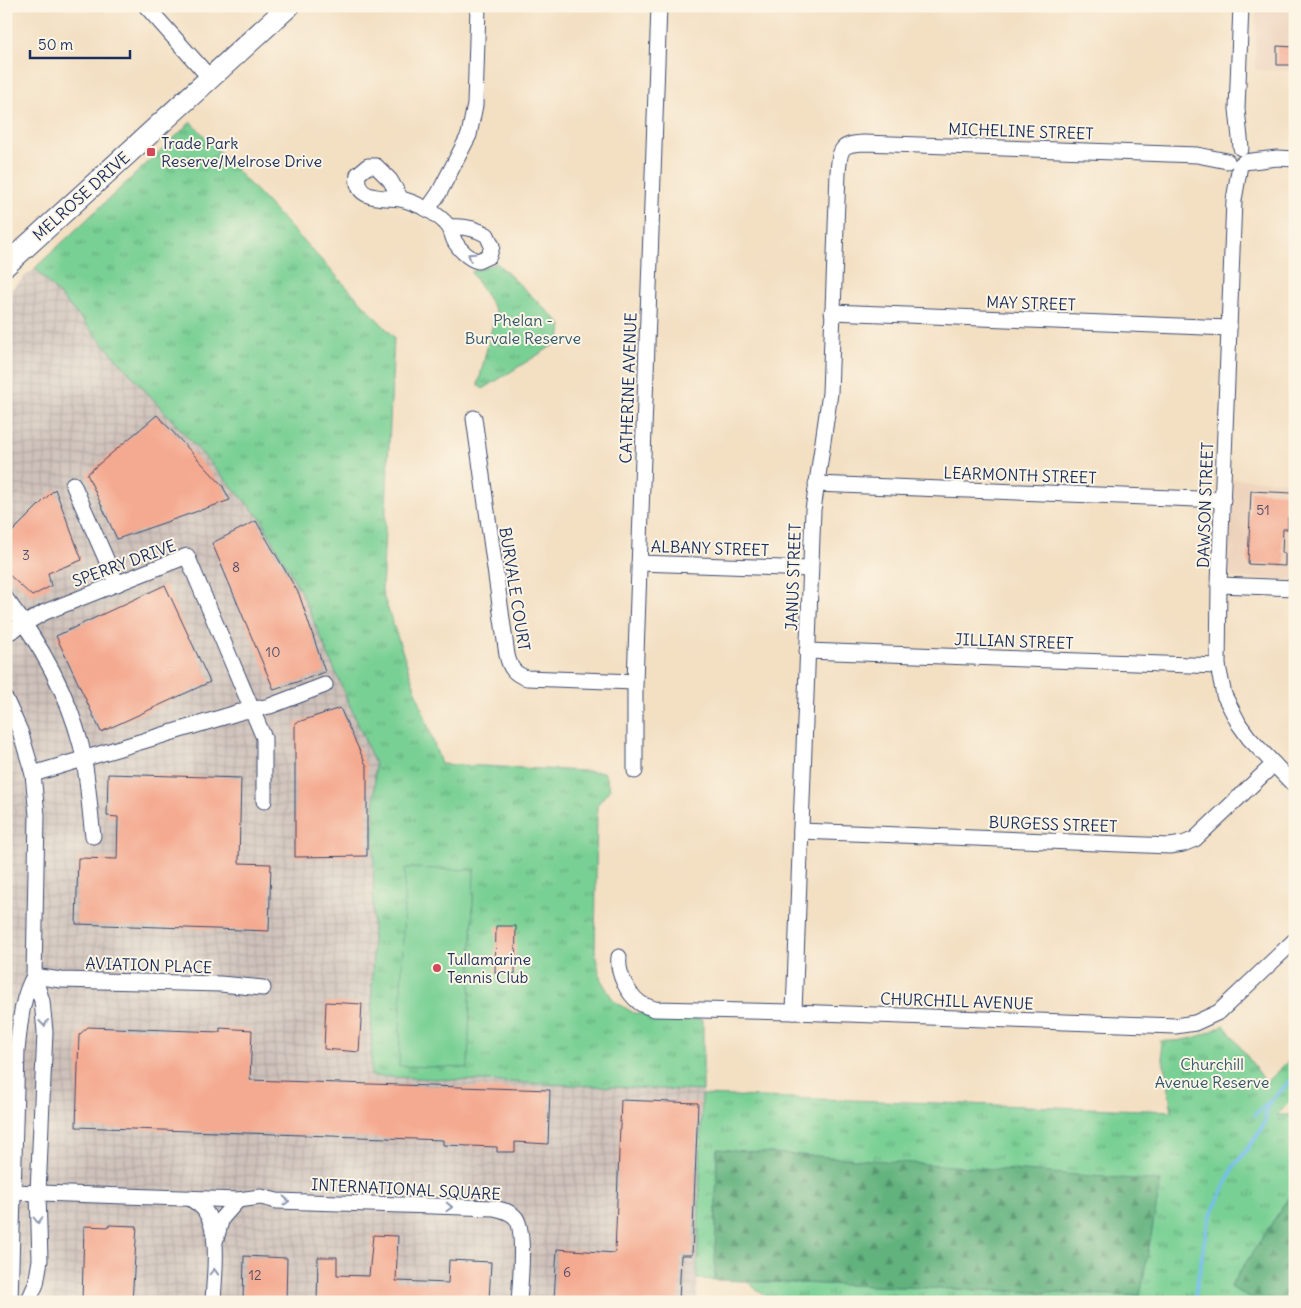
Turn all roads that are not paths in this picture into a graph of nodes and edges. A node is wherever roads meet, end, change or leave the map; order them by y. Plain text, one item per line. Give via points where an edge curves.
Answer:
1 (146, 6) edge
2 (289, 6) edge
3 (478, 6) edge
4 (659, 6) edge
5 (1241, 6) edge
6 (210, 78) junction
7 (844, 146) joint
8 (1235, 157) junction
9 (1295, 159) edge
10 (401, 199) dead end
11 (428, 209) junction
12 (449, 227) dead end
13 (6, 264) edge
14 (832, 312) junction
15 (1229, 328) junction
16 (474, 418) dead end
17 (73, 484) dead end
18 (816, 484) junction
19 (1222, 500) junction
20 (639, 563) junction
21 (810, 569) junction
22 (117, 584) junction
23 (1219, 585) junction
24 (1295, 588) edge
25 (6, 599) edge
26 (25, 623) junction
27 (6, 634) edge
28 (807, 651) junction
29 (1218, 666) junction
30 (635, 682) junction
31 (325, 685) dead end
32 (6, 700) edge
33 (253, 710) junction
34 (83, 759) junction
35 (1274, 764) junction
36 (636, 771) dead end
37 (33, 774) junction
38 (1295, 786) edge
39 (264, 802) dead end
40 (801, 831) junction
41 (93, 836) dead end
42 (1295, 940) edge
43 (619, 957) dead end
44 (34, 976) junction
45 (263, 988) dead end
46 (794, 1012) junction
47 (10, 1143) edge
48 (40, 1144) junction
49 (12, 1192) junction
50 (38, 1193) junction
51 (190, 1198) junction
52 (238, 1200) junction
53 (215, 1243) junction
54 (10, 1302) edge
55 (28, 1302) edge
56 (213, 1302) edge
57 (519, 1302) edge

1 - 6 street
2 - 6 street, MELROSE DRIVE
3 - 11 street via 474,105 469,135
4 - 20 street, CATHERINE AVENUE
5 - 8 street, DAWSON STREET
6 - 13 street, MELROSE DRIVE
7 - 8 street, MICHELINE STREET via 864,143
7 - 14 street, JANUS STREET via 839,157
8 - 9 street, MICHELINE STREET
8 - 15 street, DAWSON STREET
10 - 11 street
11 - 12 street
14 - 15 street, MAY STREET
14 - 18 street, JANUS STREET via 830,393
15 - 19 street, DAWSON STREET
16 - 30 street, BURVALE COURT via 506,655 513,671 527,678
17 - 22 street
18 - 19 street, LEARMONTH STREET
18 - 21 street, JANUS STREET
19 - 23 street, DAWSON STREET
20 - 21 street, ALBANY STREET
20 - 30 street, CATHERINE AVENUE
21 - 28 street, JANUS STREET
22 - 26 street, SPERRY DRIVE
22 - 33 street, SPERRY DRIVE via 187,556
23 - 24 street
23 - 29 street, DAWSON STREET
25 - 26 street
26 - 27 street, SPERRY DRIVE
26 - 34 street via 53,671 69,707
28 - 29 street, JILLIAN STREET
28 - 40 street, JANUS STREET
29 - 35 street, DAWSON STREET via 1224,694 1232,711 1249,738
30 - 36 street, CATHERINE AVENUE
31 - 33 street
32 - 37 street via 20,731
33 - 34 street
33 - 39 street, SPERRY DRIVE via 264,738
34 - 37 street
34 - 41 street
35 - 38 street, DAWSON STREET
35 - 40 street, BURGESS STREET via 1195,839 1170,846
37 - 44 street via 37,815
40 - 46 street, JANUS STREET
42 - 46 street, CHURCHILL AVENUE via 1219,1012 1185,1025
43 - 46 street, CHURCHILL AVENUE via 621,976 630,992 654,1009
44 - 45 street, AVIATION PLACE via 62,980
44 - 47 street via 27,988 21,1012
44 -> 48 street via 42,1000 45,1032
47 - 48 street
47 - 49 street
48 - 50 street
49 - 50 street, INTERNATIONAL SQUARE
49 - 54 street
50 - 51 street, INTERNATIONAL SQUARE
50 -> 55 street via 40,1260 36,1284
51 - 52 street, INTERNATIONAL SQUARE
51 - 53 street via 205,1210
52 - 53 street via 222,1218
52 -> 57 street, INTERNATIONAL SQUARE via 261,1197 277,1201 507,1211 516,1217 522,1230
56 -> 53 street

